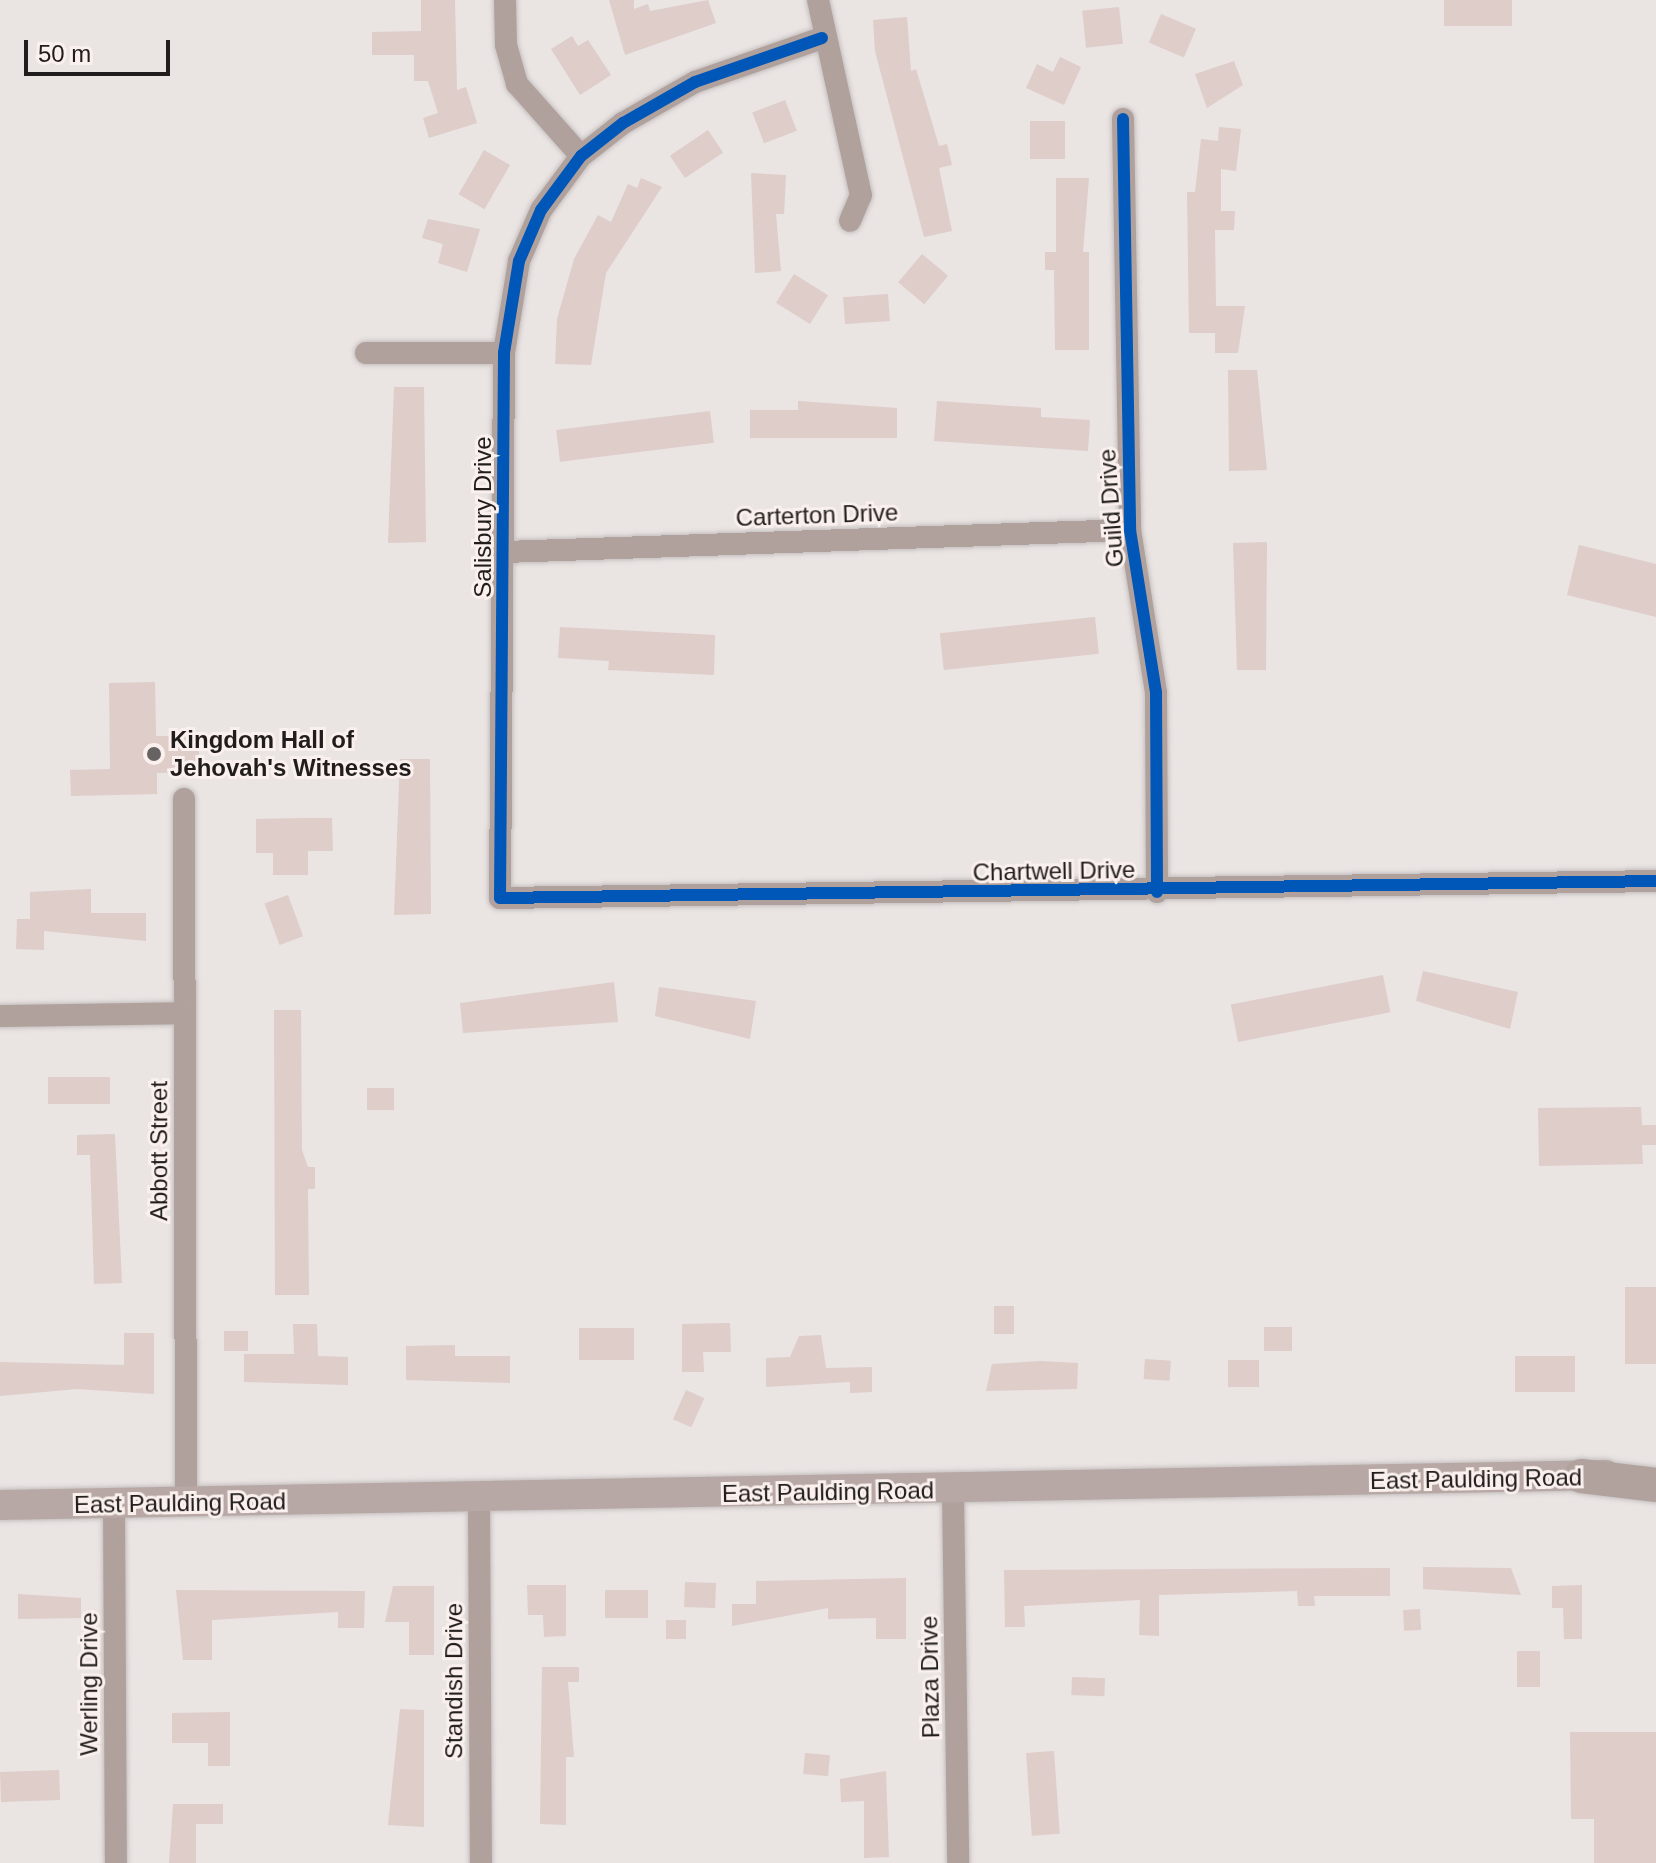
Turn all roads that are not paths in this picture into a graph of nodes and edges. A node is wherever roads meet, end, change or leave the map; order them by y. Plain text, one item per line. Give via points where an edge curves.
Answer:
1 (505, 0) edge
2 (818, 0) edge
3 (822, 38) junction
4 (1123, 119) dead end
5 (581, 156) junction
6 (850, 221) dead end
7 (366, 353) dead end
8 (504, 353) junction
9 (1130, 530) junction
10 (505, 552) junction
11 (184, 799) dead end
12 (1656, 881) edge
13 (1157, 892) junction
14 (500, 898) joint
15 (184, 1013) junction
16 (0, 1016) edge
17 (1656, 1472) edge
18 (1581, 1476) junction
19 (1656, 1485) edge
20 (953, 1490) junction
21 (479, 1498) junction
22 (186, 1503) junction
23 (114, 1504) junction
24 (0, 1505) edge
25 (116, 1863) edge
26 (481, 1863) edge
27 (958, 1863) edge

1 - 5 street via 506,45 517,84
2 - 3 street
3 - 5 street, Salisbury Drive via 656,101
3 - 6 street via 861,195
4 - 9 street, Guild Drive
5 - 8 street, Salisbury Drive via 541,210 519,261
7 - 8 street
8 - 10 street, Salisbury Drive
9 - 10 street, Carterton Drive
9 - 13 street, Guild Drive via 1156,693
10 - 14 street, Salisbury Drive
11 - 15 street, Abbott Street
12 - 13 street, Chartwell Drive
13 - 14 street, Chartwell Drive
15 - 16 street
15 - 22 street, Abbott Street
17 - 18 main road, East Paulding Road
18 - 19 main road
18 - 20 main road, East Paulding Road
20 - 21 main road, East Paulding Road
20 - 27 street, Plaza Drive
21 - 22 main road, East Paulding Road
21 - 26 street, Standish Drive
22 - 23 main road, East Paulding Road
23 - 24 main road, East Paulding Road
23 - 25 street, Werling Drive

